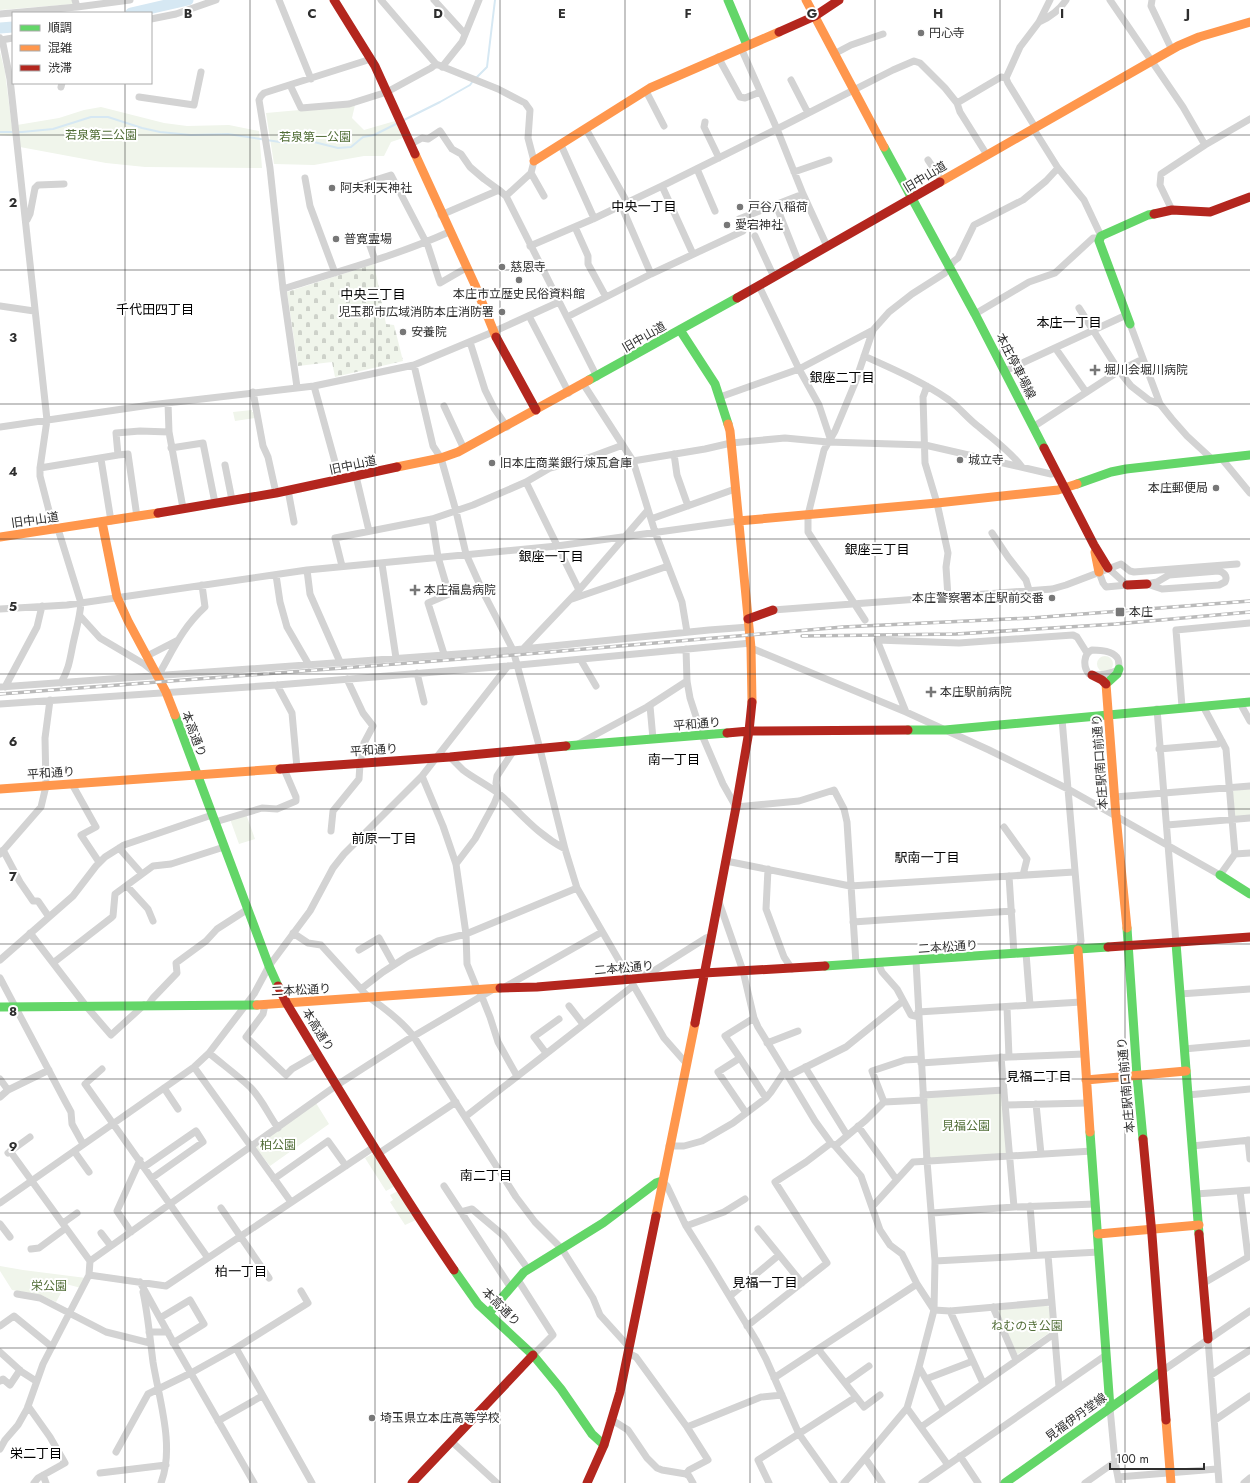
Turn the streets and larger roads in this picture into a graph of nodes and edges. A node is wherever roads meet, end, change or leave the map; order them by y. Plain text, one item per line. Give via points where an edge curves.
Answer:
1 (130, 0) edge
2 (216, 0) edge
3 (279, 0) edge
4 (334, 0) edge
5 (381, 0) edge
6 (434, 0) edge
7 (479, 0) edge
8 (728, 0) edge
9 (806, 0) edge
10 (839, 0) edge
11 (1050, 0) edge
12 (1066, 0) edge
13 (1110, 0) edge
14 (1152, 0) edge
15 (76, 4) edge
16 (12, 12) edge
17 (15, 12) edge
18 (0, 14) edge
19 (815, 16) junction
20 (152, 19) edge
21 (1039, 22) junction
22 (1250, 22) edge
23 (465, 34) junction
24 (883, 34) dead end
25 (12, 38) edge
26 (1, 39) edge
27 (744, 47) junction
28 (1172, 50) junction
29 (834, 54) junction
30 (718, 58) junction
31 (370, 59) junction
32 (1152, 61) junction
33 (439, 65) junction
34 (201, 72) dead end
35 (1006, 78) junction
36 (311, 79) junction
37 (791, 80) dead end
38 (290, 85) junction
39 (853, 90) junction
40 (646, 91) junction
41 (387, 92) junction
42 (760, 92) junction
43 (138, 97) dead end
44 (957, 103) junction
45 (808, 113) junction
46 (1250, 119) edge
47 (705, 122) dead end
48 (664, 126) dead end
49 (1034, 128) junction
50 (586, 129) junction
51 (777, 129) junction
52 (411, 144) junction
53 (561, 145) junction
54 (1205, 145) junction
55 (987, 155) junction
56 (719, 158) junction
57 (829, 160) dead end
58 (928, 160) dead end
59 (534, 161) junction
60 (697, 168) junction
61 (1058, 168) junction
62 (794, 172) junction
63 (531, 173) junction
64 (305, 178) dead end
65 (942, 181) junction
66 (64, 184) dead end
67 (356, 186) dead end
68 (662, 186) junction
69 (499, 190) junction
70 (803, 194) junction
71 (506, 196) junction
72 (544, 196) dead end
73 (1250, 198) edge
74 (912, 199) junction
75 (624, 204) junction
76 (776, 205) junction
77 (1172, 210) junction
78 (715, 211) dead end
79 (441, 215) junction
80 (593, 219) junction
81 (26, 221) junction
82 (574, 227) junction
83 (449, 232) junction
84 (756, 236) dead end
85 (1100, 237) junction
86 (368, 240) dead end
87 (426, 243) junction
88 (530, 246) junction
89 (825, 248) junction
90 (693, 254) junction
91 (375, 260) junction
92 (799, 263) junction
93 (466, 268) junction
94 (949, 268) junction
95 (335, 272) junction
96 (651, 274) junction
97 (774, 277) junction
98 (759, 286) junction
99 (283, 289) junction
100 (606, 297) junction
101 (559, 302) junction
102 (0, 306) edge
103 (1079, 308) dead end
104 (34, 311) junction
105 (975, 314) junction
106 (529, 316) junction
107 (567, 317) junction
108 (1128, 320) junction
109 (680, 330) junction
110 (873, 330) junction
111 (1093, 331) junction
112 (493, 332) junction
113 (470, 342) junction
114 (1056, 348) junction
115 (864, 356) junction
116 (1143, 359) junction
117 (414, 365) junction
118 (799, 369) junction
119 (1118, 371) junction
120 (1005, 372) junction
121 (597, 377) junction
122 (584, 384) junction
123 (314, 386) junction
124 (927, 386) junction
125 (297, 387) junction
126 (253, 392) junction
127 (1086, 392) junction
128 (569, 393) junction
129 (720, 397) junction
130 (168, 403) junction
131 (1160, 404) junction
132 (444, 406) dead end
133 (536, 410) junction
134 (47, 420) junction
135 (507, 426) junction
136 (1033, 427) junction
137 (0, 428) edge
138 (169, 432) junction
139 (829, 440) junction
140 (731, 443) junction
141 (623, 445) junction
142 (925, 446) junction
143 (171, 448) junction
144 (464, 449) junction
145 (674, 454) junction
146 (118, 455) junction
147 (1250, 455) edge
148 (441, 458) junction
149 (101, 459) junction
150 (1217, 459) junction
151 (632, 460) junction
152 (225, 465) dead end
153 (1022, 467) junction
154 (40, 468) junction
155 (1057, 473) junction
156 (356, 476) junction
157 (340, 480) junction
158 (526, 482) junction
159 (1065, 488) junction
160 (288, 490) junction
161 (735, 490) junction
162 (276, 493) junction
163 (1250, 493) edge
164 (232, 500) junction
165 (215, 503) junction
166 (937, 503) junction
167 (688, 506) junction
168 (183, 508) junction
169 (648, 510) junction
170 (456, 511) junction
171 (808, 515) junction
172 (137, 517) junction
173 (432, 519) junction
174 (651, 519) junction
175 (112, 521) junction
176 (738, 521) junction
177 (102, 522) junction
178 (294, 522) dead end
179 (56, 530) junction
180 (369, 531) junction
181 (655, 532) junction
182 (992, 533) dead end
183 (0, 537) edge
184 (624, 538) junction
185 (1094, 545) junction
186 (557, 546) junction
187 (466, 554) junction
188 (438, 558) junction
189 (382, 564) junction
190 (1237, 564) dead end
191 (342, 566) junction
192 (668, 566) junction
193 (1108, 568) junction
194 (307, 570) junction
195 (1099, 572) junction
196 (276, 575) junction
197 (1147, 584) junction
198 (202, 585) junction
199 (1127, 586) junction
200 (1110, 587) junction
201 (579, 590) junction
202 (1029, 590) junction
203 (117, 597) junction
204 (948, 597) junction
205 (570, 600) junction
206 (81, 603) junction
207 (855, 604) junction
208 (42, 606) junction
209 (747, 608) junction
210 (0, 609) edge
211 (773, 610) junction
212 (80, 616) junction
213 (865, 620) dead end
214 (749, 623) junction
215 (1250, 623) edge
216 (688, 632) junction
217 (178, 640) junction
218 (751, 646) junction
219 (524, 648) junction
220 (686, 648) junction
221 (513, 650) junction
222 (1087, 653) junction
223 (444, 654) junction
224 (147, 656) junction
225 (396, 658) junction
226 (582, 659) junction
227 (340, 662) junction
228 (309, 665) junction
229 (517, 665) junction
230 (508, 666) junction
231 (1119, 669) junction
232 (416, 673) junction
233 (1092, 675) junction
234 (158, 676) junction
235 (347, 679) junction
236 (687, 681) junction
237 (61, 683) junction
238 (1106, 684) junction
239 (277, 685) junction
240 (596, 686) dead end
241 (3, 687) edge
242 (166, 692) junction
243 (50, 700) junction
244 (424, 702) dead end
245 (1250, 702) edge
246 (1240, 703) junction
247 (0, 704) edge
248 (650, 706) junction
249 (1204, 706) junction
250 (1182, 707) junction
251 (1157, 709) junction
252 (906, 712) junction
253 (1109, 714) junction
254 (1062, 719) junction
255 (1250, 721) edge
256 (945, 730) junction
257 (749, 731) junction
258 (702, 736) junction
259 (653, 739) junction
260 (1222, 741) junction
261 (574, 746) junction
262 (540, 749) junction
263 (1159, 749) junction
264 (514, 750) junction
265 (450, 757) junction
266 (436, 758) junction
267 (360, 764) junction
268 (297, 768) junction
269 (284, 769) junction
270 (197, 775) junction
271 (422, 776) junction
272 (72, 784) junction
273 (46, 786) junction
274 (1250, 786) edge
275 (1229, 788) junction
276 (0, 789) edge
277 (1068, 789) junction
278 (1163, 793) junction
279 (498, 794) junction
280 (1116, 797) junction
281 (736, 807) junction
282 (1116, 816) junction
283 (1250, 818) edge
284 (214, 819) junction
285 (1232, 819) junction
286 (1167, 825) junction
287 (1004, 827) dead end
288 (331, 831) dead end
289 (1169, 845) junction
290 (224, 847) junction
291 (119, 848) junction
292 (565, 849) junction
293 (2, 852) edge
294 (1250, 852) edge
295 (1235, 854) junction
296 (726, 861) junction
297 (100, 862) junction
298 (456, 864) junction
299 (768, 869) junction
300 (1074, 872) junction
301 (142, 874) junction
302 (1220, 874) junction
303 (1022, 875) junction
304 (1009, 876) junction
305 (127, 886) junction
306 (850, 886) junction
307 (577, 888) junction
308 (1250, 894) edge
309 (719, 902) junction
310 (248, 909) junction
311 (1012, 911) junction
312 (50, 917) junction
313 (153, 921) dead end
314 (853, 922) junction
315 (602, 932) junction
316 (30, 933) junction
317 (293, 933) junction
318 (466, 934) junction
319 (710, 937) junction
320 (1250, 937) edge
321 (1176, 943) junction
322 (1129, 946) junction
323 (359, 950) dead end
324 (1078, 950) junction
325 (1026, 953) junction
326 (1014, 954) junction
327 (0, 960) edge
328 (916, 961) junction
329 (53, 963) junction
330 (878, 963) junction
331 (856, 964) junction
332 (394, 965) junction
333 (269, 966) junction
334 (792, 969) junction
335 (743, 971) junction
336 (704, 973) junction
337 (0, 978) edge
338 (632, 983) junction
339 (502, 988) junction
340 (1250, 988) edge
341 (361, 989) junction
342 (480, 994) junction
343 (1180, 994) junction
344 (368, 998) junction
345 (903, 1000) junction
346 (1081, 1002) junction
347 (287, 1004) junction
348 (146, 1005) junction
349 (265, 1005) junction
350 (1030, 1005) junction
351 (16, 1006) junction
352 (86, 1006) junction
353 (246, 1006) junction
354 (569, 1006) dead end
355 (0, 1007) edge
356 (1007, 1007) junction
357 (919, 1015) junction
358 (754, 1018) junction
359 (559, 1019) dead end
360 (583, 1024) junction
361 (798, 1032) dead end
362 (414, 1037) junction
363 (767, 1043) junction
364 (1250, 1043) edge
365 (1184, 1049) junction
366 (209, 1053) junction
367 (546, 1053) junction
368 (318, 1054) junction
369 (1084, 1054) junction
370 (1001, 1057) junction
371 (1010, 1057) junction
372 (740, 1058) junction
373 (921, 1061) junction
374 (686, 1063) junction
375 (194, 1067) junction
376 (806, 1067) junction
377 (102, 1069) dead end
378 (48, 1070) junction
379 (1186, 1071) junction
380 (787, 1073) junction
381 (517, 1076) junction
382 (1137, 1076) junction
383 (0, 1079) edge
384 (1086, 1080) junction
385 (337, 1085) junction
386 (164, 1088) junction
387 (1250, 1089) edge
388 (8, 1090) junction
389 (1004, 1090) junction
390 (1188, 1095) junction
391 (0, 1097) edge
392 (766, 1098) junction
393 (923, 1098) junction
394 (456, 1102) junction
395 (884, 1102) junction
396 (1088, 1103) junction
397 (1036, 1104) junction
398 (1005, 1105) junction
399 (178, 1109) dead end
400 (746, 1113) junction
401 (465, 1117) junction
402 (114, 1124) junction
403 (858, 1126) junction
404 (278, 1128) junction
405 (847, 1135) junction
406 (30, 1137) dead end
407 (1249, 1140) edge
408 (83, 1144) junction
409 (833, 1144) junction
410 (669, 1146) junction
411 (1192, 1146) junction
412 (252, 1147) junction
413 (376, 1150) junction
414 (74, 1151) junction
415 (1092, 1151) junction
416 (1041, 1154) junction
417 (1009, 1156) junction
418 (1250, 1159) edge
419 (140, 1160) junction
420 (927, 1162) junction
421 (346, 1166) junction
422 (144, 1167) junction
423 (89, 1172) dead end
424 (152, 1178) junction
425 (274, 1179) junction
426 (896, 1179) junction
427 (32, 1180) junction
428 (662, 1181) junction
429 (444, 1186) dead end
430 (1250, 1190) edge
431 (1240, 1191) junction
432 (1196, 1194) junction
433 (745, 1198) dead end
434 (291, 1202) junction
435 (0, 1203) edge
436 (170, 1203) junction
437 (1095, 1204) junction
438 (1030, 1206) junction
439 (872, 1207) junction
440 (1014, 1207) junction
441 (221, 1208) dead end
442 (461, 1212) junction
443 (932, 1212) junction
444 (77, 1213) dead end
445 (0, 1224) edge
446 (1199, 1225) junction
447 (65, 1226) junction
448 (686, 1226) junction
449 (758, 1229) dead end
450 (1151, 1230) junction
451 (131, 1232) junction
452 (101, 1233) dead end
453 (1098, 1234) junction
454 (240, 1236) junction
455 (10, 1237) dead end
456 (110, 1246) junction
457 (31, 1249) dead end
458 (562, 1249) junction
459 (1099, 1252) junction
460 (779, 1255) junction
461 (1034, 1255) junction
462 (1048, 1256) junction
463 (1249, 1256) edge
464 (208, 1258) junction
465 (90, 1261) junction
466 (935, 1262) junction
467 (528, 1269) junction
468 (90, 1276) junction
469 (269, 1278) dead end
470 (518, 1280) junction
471 (140, 1282) junction
472 (802, 1283) junction
473 (917, 1284) junction
474 (1204, 1284) junction
475 (511, 1288) junction
476 (301, 1291) dead end
477 (17, 1294) dead end
478 (730, 1296) junction
479 (1052, 1302) junction
480 (993, 1307) junction
481 (934, 1310) junction
482 (950, 1311) junction
483 (1250, 1311) edge
484 (69, 1312) junction
485 (488, 1314) junction
486 (160, 1318) junction
487 (0, 1326) edge
488 (747, 1326) junction
489 (149, 1332) junction
490 (168, 1332) junction
491 (1054, 1334) junction
492 (1208, 1339) junction
493 (150, 1343) junction
494 (174, 1343) junction
495 (52, 1347) junction
496 (236, 1348) junction
497 (818, 1349) junction
498 (629, 1350) junction
499 (1250, 1350) edge
500 (0, 1352) edge
501 (533, 1354) junction
502 (1106, 1355) junction
503 (1016, 1360) junction
504 (973, 1361) junction
505 (869, 1366) dead end
506 (919, 1367) junction
507 (20, 1370) junction
508 (1162, 1371) junction
509 (191, 1373) junction
510 (1211, 1375) junction
511 (774, 1378) junction
512 (926, 1379) junction
513 (0, 1381) edge
514 (36, 1381) junction
515 (845, 1383) junction
516 (983, 1384) junction
517 (1058, 1387) junction
518 (158, 1390) junction
519 (782, 1395) junction
520 (880, 1395) dead end
521 (262, 1396) junction
522 (856, 1397) junction
523 (1250, 1397) edge
524 (28, 1406) junction
525 (907, 1408) junction
526 (1110, 1408) junction
527 (944, 1411) junction
528 (612, 1420) junction
529 (1215, 1420) junction
530 (218, 1421) junction
531 (686, 1427) junction
532 (921, 1427) junction
533 (799, 1434) junction
534 (451, 1441) junction
535 (604, 1445) junction
536 (0, 1450) edge
537 (116, 1452) dead end
538 (960, 1456) junction
539 (865, 1458) junction
540 (1115, 1462) junction
541 (166, 1465) junction
542 (948, 1465) junction
543 (1217, 1469) junction
544 (100, 1473) dead end
545 (686, 1474) junction
546 (43, 1475) junction
547 (1170, 1478) edge
548 (1250, 1478) edge
549 (1118, 1480) edge
550 (34, 1483) edge
551 (46, 1483) edge
552 (161, 1483) edge
553 (254, 1483) edge
554 (312, 1483) edge
555 (412, 1483) edge
556 (497, 1483) edge
557 (587, 1483) edge
558 (692, 1483) edge
559 (770, 1483) edge
560 (834, 1483) edge
561 (844, 1483) edge
562 (882, 1483) edge
563 (922, 1483) edge
564 (978, 1483) edge
565 (1005, 1483) edge
566 (1085, 1483) edge
567 (1219, 1483) edge
568 (1244, 1483) edge

1 - 15 street
2 - 20 street via 176,14
3 - 36 street
4 - 31 street
5 - 33 street
6 - 23 street
7 - 23 street
8 - 27 street
9 - 19 street, 本庄停車場線
10 - 19 street
11 - 21 street
12 - 21 street via 1049,18
13 - 32 street
14 - 28 street via 1151,6
15 - 17 street
16 - 18 street
19 - 27 street
19 - 29 street, 本庄停車場線
21 - 35 street via 1020,48
22 - 28 street, 旧中山道 via 1199,37
23 - 33 street via 462,42
24 - 29 street via 851,44
25 - 26 street
26 - 81 street via 10,79
27 - 30 street
27 - 42 street
28 - 32 street, 旧中山道
29 - 39 street, 本庄停車場線
30 - 40 street
30 - 42 street via 740,97 745,98
31 - 36 street
31 - 41 street
32 - 49 street, 旧中山道
32 - 54 street
33 - 41 street
33 - 59 street via 498,89 525,104 530,110 528,138
34 - 43 street via 194,105
35 - 44 street via 1001,77
35 - 49 street
36 - 38 street
37 - 45 street
38 - 41 street via 301,108 349,104
38 - 99 street via 264,94 260,98
39 - 44 street via 914,61 920,63
39 - 45 street
39 - 74 street, 本庄停車場線
40 - 48 street
40 - 50 street
41 - 52 street
42 - 51 street
44 - 55 street
45 - 51 street
46 - 54 street
47 - 56 street via 704,127
49 - 55 street, 旧中山道
49 - 61 street
50 - 53 street
50 - 75 street
51 - 56 street
51 - 62 street
52 - 69 street via 422,138 428,139 440,131 452,149 462,154 470,166
52 - 79 street
53 - 59 street
53 - 80 street
54 - 77 street via 1161,174 1160,185
55 - 65 street, 旧中山道
56 - 60 street
57 - 62 street
58 - 65 street
59 - 63 street
60 - 68 street
60 - 78 street
61 - 85 street via 1084,200
61 - 94 street via 1023,200 974,225 958,258
62 - 70 street
63 - 71 street
63 - 72 street
64 - 95 street via 310,206
65 - 74 street, 旧中山道
66 - 81 street via 38,185
67 - 87 street via 391,174
68 - 75 street
68 - 90 street
69 - 71 street
69 - 79 street
70 - 76 street
70 - 89 street via 826,244
71 - 88 street
73 - 77 street via 1210,212
74 - 89 street, 旧中山道
74 - 94 street, 本庄停車場線
75 - 80 street
75 - 96 street
76 - 90 street via 739,219 743,231
76 - 92 street
77 - 85 street via 1148,215
79 - 83 street
80 - 82 street
81 - 104 street
82 - 88 street
82 - 100 street via 588,256 588,264
83 - 87 street
83 - 93 street
84 - 97 street
85 - 105 street via 1093,238 1055,273 1029,282
85 - 108 street
86 - 91 street
87 - 91 street
87 - 93 street via 440,283
88 - 101 street
89 - 92 street, 旧中山道
90 - 96 street
91 - 95 street
92 - 97 street, 旧中山道
93 - 112 street
94 - 105 street, 本庄停車場線
94 - 110 street via 889,312
95 - 99 street
96 - 100 street
97 - 98 street, 旧中山道
98 - 109 street, 旧中山道
98 - 118 street
99 - 125 street
100 - 107 street
101 - 106 street
101 - 107 street
102 - 104 street
103 - 111 street
104 - 134 street
105 - 120 street, 本庄停車場線
106 - 112 street
106 - 128 street
107 - 121 street
108 - 111 street via 1122,317
108 - 116 street
109 - 121 street, 旧中山道
109 - 129 street via 715,384
110 - 115 street
110 - 118 street
111 - 114 street
111 - 119 street
112 - 113 street
112 - 133 street
113 - 117 street
113 - 135 street via 485,390
114 - 120 street
114 - 127 street
115 - 124 street
115 - 139 street via 835,431
116 - 119 street
116 - 131 street
117 - 123 street
117 - 148 street via 433,446
118 - 129 street
118 - 139 street via 819,405
119 - 127 street
119 - 131 street via 1131,386 1149,400
120 - 136 street, 本庄停車場線
121 - 122 street, 旧中山道
122 - 128 street, 旧中山道
122 - 141 street
123 - 125 street
123 - 157 street
124 - 142 street via 923,397
124 - 153 street via 950,401 1007,450
125 - 126 street
126 - 130 street
126 - 162 street
127 - 136 street
128 - 133 street, 旧中山道
129 - 140 street
130 - 134 street
130 - 138 street
131 - 150 street via 1187,436
132 - 144 street
133 - 135 street, 旧中山道
134 - 137 street
134 - 154 street
135 - 144 street, 旧中山道
136 - 155 street, 本庄停車場線
138 - 143 street
138 - 146 street via 116,433
139 - 140 street via 785,438
139 - 142 street
139 - 171 street via 824,450
140 - 145 street
140 - 161 street
141 - 151 street
141 - 158 street via 550,468
142 - 153 street
142 - 166 street via 925,463
143 - 165 street via 203,443
143 - 168 street
144 - 148 street, 旧中山道
145 - 151 street
145 - 167 street via 677,475
146 - 149 street
146 - 172 street via 128,454
147 - 150 street
148 - 156 street, 旧中山道
148 - 170 street
149 - 154 street
149 - 175 street
150 - 159 street via 1126,469
150 - 163 street
151 - 169 street
152 - 164 street
153 - 155 street
154 - 179 street
155 - 159 street, 本庄停車場線
156 - 157 street, 旧中山道
156 - 180 street
157 - 160 street, 旧中山道
158 - 170 street
158 - 186 street
159 - 166 street
159 - 185 street, 本庄停車場線
160 - 162 street, 旧中山道
160 - 178 street
161 - 167 street
161 - 176 street
162 - 164 street, 旧中山道
164 - 165 street, 旧中山道
165 - 168 street, 旧中山道
166 - 171 street
166 - 204 street via 948,553
167 - 174 street
168 - 172 street, 旧中山道
169 - 174 street
169 - 184 street
170 - 173 street
170 - 187 street
171 - 176 street
171 - 207 street via 808,532
172 - 175 street, 旧中山道
173 - 180 street
173 - 188 street
174 - 181 street
175 - 177 street, 旧中山道
176 - 181 street
176 - 209 street
177 - 179 street, 旧中山道
177 - 203 street, 本高通り
179 - 183 street, 旧中山道
179 - 206 street
180 - 191 street via 336,538
181 - 184 street
181 - 192 street
182 - 202 street via 1026,580
184 - 186 street
184 - 201 street
185 - 193 street
185 - 195 street
186 - 187 street
186 - 201 street
187 - 188 street
187 - 221 street via 482,592
188 - 189 street
188 - 223 street via 448,594 428,603
189 - 191 street
189 - 225 street
190 - 193 street via 1134,572 1121,564
191 - 194 street
192 - 205 street
192 - 216 street via 682,602
193 - 195 street
193 - 199 street
193 - 200 street via 1114,582
194 - 196 street
194 - 227 street via 310,594
195 - 200 street via 1104,585
195 - 202 street via 1059,587
196 - 198 street
196 - 228 street via 287,627
197 - 197 street via 1171,575 1218,571 1226,575 1225,582 1219,585 1162,589
197 - 199 street
198 - 203 street
198 - 217 street via 205,607 193,618
199 - 200 street
201 - 205 street
202 - 204 street
203 - 206 street
203 - 224 street, 本高通り
204 - 207 street
205 - 219 street
206 - 208 street
206 - 212 street
207 - 211 street
207 - 213 street
208 - 210 street
208 - 241 street via 37,627
209 - 211 street
209 - 214 street
211 - 214 street
212 - 234 street via 100,638 144,664
212 - 237 street via 72,657
214 - 216 street
214 - 218 street
215 - 250 street via 1176,630
216 - 219 street
217 - 224 street
217 - 234 street
218 - 220 street
218 - 252 street
218 - 257 street via 752,698
219 - 221 street
220 - 226 street
220 - 236 street
221 - 223 street
221 - 229 street
222 - 231 street via 1098,650 1116,656
222 - 233 street via 1086,670
222 - 252 street via 1073,635 959,642 877,640
223 - 225 street
224 - 234 street, 本高通り
225 - 227 street
226 - 229 street
226 - 240 street
227 - 228 street
228 - 234 street
229 - 230 street
229 - 262 street
230 - 232 street
230 - 266 street
231 - 233 street via 1110,674
231 - 238 street
232 - 235 street
232 - 244 street
233 - 238 street
234 - 237 street
234 - 242 street, 本高通り
235 - 239 street
235 - 267 street via 363,713 373,726 364,743
236 - 248 street
236 - 258 street
237 - 241 street
238 - 253 street, 本庄駅南口前通り
239 - 242 street
239 - 268 street via 292,713
242 - 243 street
242 - 270 street, 本高通り
243 - 247 street
243 - 273 street via 45,738
245 - 246 street, 平和通り
246 - 249 street, 平和通り
246 - 255 street
248 - 259 street
248 - 261 street
249 - 250 street, 平和通り
249 - 260 street
250 - 251 street, 平和通り
251 - 253 street, 平和通り
251 - 263 street
252 - 256 street
253 - 254 street, 平和通り
253 - 280 street, 本庄駅南口前通り
254 - 256 street, 平和通り
254 - 277 street
256 - 257 street, 平和通り
256 - 277 street
257 - 258 street, 平和通り
257 - 281 street
258 - 259 street, 平和通り
258 - 281 street
259 - 261 street, 平和通り
260 - 263 street via 1218,744
260 - 275 street via 1226,749
261 - 262 street, 平和通り
262 - 264 street, 平和通り
262 - 292 street
263 - 278 street
264 - 265 street, 平和通り
264 - 279 street via 497,776
265 - 266 street, 平和通り
265 - 279 street
266 - 267 street, 平和通り
266 - 271 street
267 - 268 street, 平和通り
267 - 288 street via 359,779 333,811
268 - 269 street, 平和通り
269 - 270 street, 平和通り
269 - 284 street via 296,800 277,809 262,808
270 - 272 street, 平和通り
270 - 284 street, 本高通り
271 - 298 street via 444,826
271 - 317 street via 344,854 333,868 310,911
272 - 273 street, 平和通り
272 - 297 street via 96,827 81,835
273 - 276 street, 平和通り
273 - 293 street via 41,807
274 - 275 street
275 - 278 street
275 - 285 street
277 - 282 street
277 - 300 street
278 - 280 street
278 - 286 street
279 - 292 street via 538,832
279 - 298 street via 475,839
280 - 282 street, 本庄駅南口前通り
281 - 296 street
281 - 306 street via 799,801 834,790 844,809 847,822
282 - 289 street
282 - 322 street, 本庄駅南口前通り
283 - 285 street
284 - 290 street, 本高通り
284 - 291 street
285 - 286 street
285 - 295 street
286 - 289 street
287 - 303 street via 1027,859
289 - 302 street
289 - 321 street
290 - 301 street via 171,864 153,866
290 - 310 street, 本高通り
291 - 297 street
291 - 301 street
292 - 307 street
293 - 312 street via 33,901 38,901
294 - 295 street
295 - 302 street
296 - 299 street
296 - 309 street
297 - 312 street via 73,896
298 - 318 street
299 - 306 street
299 - 334 street via 766,909 784,957
300 - 303 street
300 - 324 street via 1081,941
301 - 305 street
302 - 308 street
303 - 304 street
304 - 306 street
304 - 311 street
305 - 313 street via 148,908
305 - 329 street via 115,894 114,916
306 - 314 street
307 - 315 street
307 - 318 street
309 - 319 street
309 - 335 street
310 - 333 street, 本高通り
310 - 348 street via 217,929 206,941 176,963 177,973
311 - 314 street
311 - 326 street
312 - 316 street
314 - 331 street
315 - 338 street
315 - 339 street
316 - 327 street
316 - 329 street
317 - 333 street
317 - 341 street via 308,943 321,945
318 - 332 street via 438,941
318 - 342 street via 467,964
319 - 336 street
319 - 338 street
320 - 321 street, 二本松通り
321 - 322 street, 二本松通り
321 - 343 street
322 - 324 street, 二本松通り
322 - 382 street, 本庄駅南口前通り
323 - 332 street via 379,938
324 - 325 street, 二本松通り
324 - 346 street
325 - 326 street, 二本松通り
325 - 350 street
326 - 328 street, 二本松通り
328 - 330 street, 二本松通り
328 - 357 street
329 - 352 street
330 - 331 street, 二本松通り
330 - 345 street
331 - 334 street, 二本松通り
332 - 341 street
333 - 347 street, 本高通り
333 - 353 street
334 - 335 street, 二本松通り
335 - 336 street, 二本松通り
335 - 358 street
336 - 338 street, 二本松通り
336 - 374 street
337 - 351 street
338 - 339 street, 二本松通り
338 - 360 street
338 - 374 street via 664,1038
339 - 342 street, 二本松通り
340 - 343 street
341 - 344 street
342 - 344 street, 二本松通り
342 - 362 street
342 - 381 street via 498,1042
343 - 365 street
344 - 347 street, 二本松通り
344 - 362 street via 407,1028
345 - 357 street via 911,1015
345 - 376 street via 846,1047
346 - 350 street
346 - 369 street
347 - 349 street, 二本松通り
347 - 368 street, 本高通り
348 - 352 street, 二本松通り
348 - 352 street via 111,1035
348 - 353 street, 二本松通り
349 - 353 street, 二本松通り
349 - 368 street via 263,1014 246,1037 286,1075
350 - 356 street
351 - 352 street, 二本松通り
351 - 355 street, 二本松通り
351 - 378 street
353 - 366 street
354 - 360 street
356 - 357 street
356 - 371 street
357 - 373 street
358 - 363 street
358 - 372 street via 725,1036
359 - 367 street via 534,1037
360 - 367 street
361 - 363 street
362 - 385 street
362 - 394 street
363 - 380 street
364 - 365 street
365 - 379 street
366 - 375 street
366 - 404 street via 250,1087 267,1108
367 - 381 street
368 - 385 street, 本高通り
369 - 371 street
369 - 384 street
370 - 371 street
370 - 373 street
370 - 389 street
372 - 392 street
372 - 400 street via 718,1072
373 - 393 street
373 - 395 street via 906,1060 872,1072
374 - 410 street
375 - 386 street
375 - 412 street
376 - 380 street
376 - 405 street
377 - 402 street via 85,1084
378 - 388 street
378 - 408 street via 65,1101 72,1124
379 - 382 street
379 - 390 street
380 - 392 street
380 - 409 street via 815,1121
381 - 401 street
382 - 384 street
382 - 450 street, 本庄駅南口前通り
383 - 388 street
384 - 396 street
385 - 404 street
385 - 413 street, 本高通り
386 - 399 street
386 - 402 street
387 - 390 street
388 - 391 street
389 - 393 street
389 - 398 street
390 - 411 street
392 - 400 street
393 - 395 street
393 - 420 street
394 - 401 street
394 - 413 street
395 - 403 street
396 - 397 street
396 - 415 street
397 - 398 street
397 - 416 street
398 - 417 street
400 - 410 street via 702,1141 684,1146
401 - 458 street via 516,1197 535,1222
402 - 408 street
402 - 419 street
403 - 405 street
403 - 426 street
404 - 412 street
405 - 409 street
406 - 427 street via 9,1152
407 - 411 street
407 - 418 street
408 - 414 street
409 - 439 street via 861,1176
409 - 472 street via 775,1182 827,1263
410 - 428 street
411 - 432 street
412 - 425 street
412 - 436 street
413 - 421 street
413 - 485 street, 本高通り via 473,1298
414 - 423 street
414 - 427 street
415 - 416 street
415 - 437 street
416 - 417 street
417 - 420 street
417 - 440 street
419 - 422 street
419 - 451 street via 117,1211
420 - 426 street via 913,1162
420 - 443 street
421 - 425 street via 328,1141
421 - 434 street
422 - 424 street
422 - 424 street via 196,1130 203,1142
424 - 436 street
425 - 434 street
426 - 439 street
427 - 435 street
427 - 447 street
428 - 448 street via 667,1186
428 - 458 street
428 - 498 street
429 - 442 street
430 - 431 street
431 - 432 street
431 - 463 street
432 - 446 street
433 - 448 street via 724,1212
434 - 454 street
436 - 451 street
436 - 464 street
437 - 438 street
437 - 453 street
438 - 440 street
438 - 461 street
439 - 473 street via 880,1230 890,1245 902,1254
440 - 443 street
441 - 454 street
442 - 467 street via 472,1210 493,1226 504,1236
442 - 475 street
443 - 466 street
444 - 447 street
445 - 455 street
446 - 450 street
446 - 474 street
447 - 457 street via 39,1248
447 - 465 street
448 - 478 street
449 - 460 street
450 - 453 street
450 - 508 street, 本庄駅南口前通り
451 - 456 street
452 - 456 street
453 - 459 street
454 - 464 street
454 - 469 street
456 - 465 street
458 - 467 street
458 - 498 street via 593,1298 600,1315
459 - 462 street
459 - 502 street
460 - 472 street
460 - 478 street
461 - 462 street
461 - 466 street
462 - 479 street
463 - 474 street
464 - 471 street via 166,1286
465 - 468 street
466 - 481 street
467 - 470 street
468 - 471 street
468 - 484 street
470 - 475 street
470 - 501 street via 554,1335
471 - 486 street
471 - 489 street via 147,1309
472 - 488 street
473 - 481 street
473 - 497 street
474 - 492 street
475 - 485 street
476 - 496 street via 308,1303
477 - 484 street via 40,1298
478 - 488 street
479 - 480 street
479 - 491 street
480 - 482 street
480 - 503 street
481 - 482 street
481 - 506 street
482 - 504 street
483 - 492 street
484 - 493 street via 106,1332
484 - 495 street
485 - 501 street, 本高通り
486 - 490 street
486 - 494 street via 190,1300 204,1324
487 - 495 street via 14,1316
488 - 511 street
489 - 490 street
489 - 493 street
490 - 494 street
491 - 503 street
491 - 517 street
492 - 508 street
492 - 510 street
493 - 518 street
494 - 509 street
495 - 514 street
496 - 509 street
496 - 521 street
497 - 511 street
497 - 515 street
498 - 528 street
498 - 531 street
499 - 510 street
500 - 507 street
501 - 534 street
501 - 535 street, 本高通り via 592,1434
502 - 517 street
502 - 526 street
503 - 516 street
504 - 512 street
504 - 516 street
505 - 515 street
506 - 512 street
506 - 525 street
507 - 513 street via 10,1385 2,1379
507 - 514 street
508 - 526 street, 見福伊丹堂線
508 - 547 street, 本庄駅南口前通り
509 - 518 street
509 - 530 street
510 - 529 street
511 - 519 street
512 - 527 street
514 - 524 street
515 - 522 street
516 - 527 street
517 - 538 street
518 - 537 street via 148,1394
518 - 541 street via 168,1442
519 - 531 street via 761,1397
519 - 533 street
520 - 522 street via 864,1407
521 - 530 street
521 - 554 street
522 - 533 street
523 - 529 street
524 - 536 street
524 - 546 street via 65,1463
525 - 532 street
525 - 539 street
526 - 540 street
526 - 565 street, 見福伊丹堂線
527 - 532 street
528 - 535 street
528 - 545 street via 628,1430 657,1468
529 - 543 street
530 - 553 street
531 - 545 street via 708,1460
532 - 542 street
533 - 559 street via 758,1460
533 - 560 street
534 - 555 street
534 - 556 street
535 - 557 street
538 - 542 street
538 - 564 street
539 - 561 street
539 - 562 street
540 - 549 street
540 - 566 street
541 - 544 street
541 - 552 street
542 - 563 street
543 - 547 street
543 - 567 street
545 - 558 street
546 - 550 street
546 - 551 street
547 - 549 street
548 - 568 street

